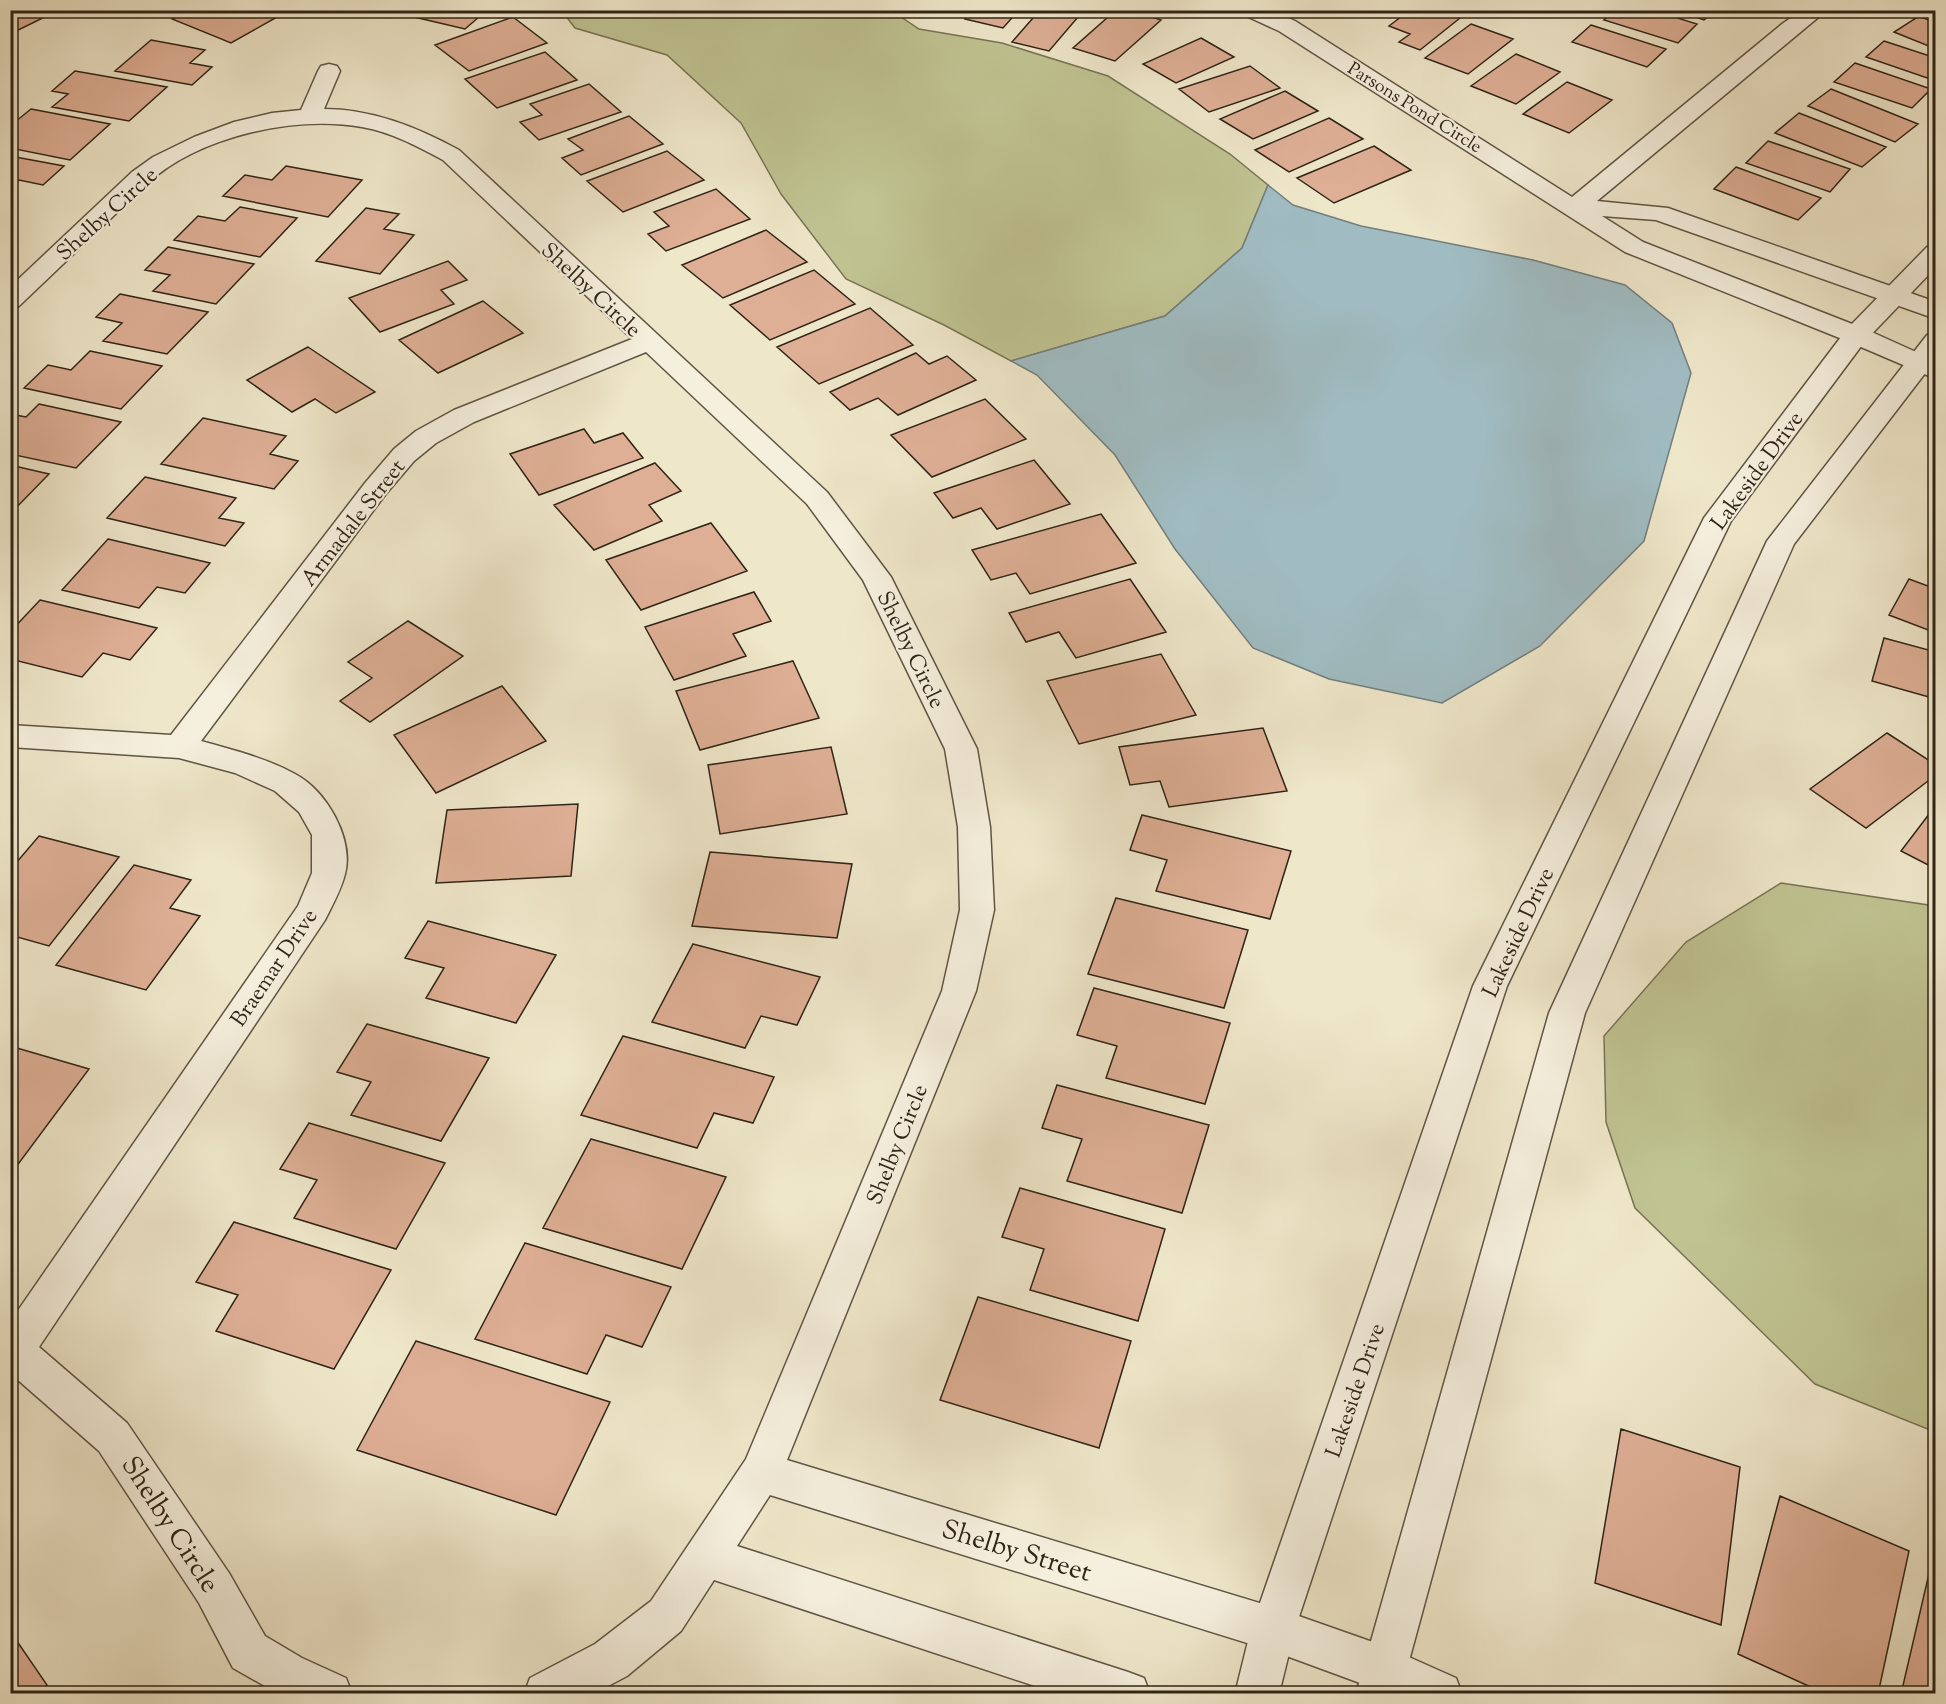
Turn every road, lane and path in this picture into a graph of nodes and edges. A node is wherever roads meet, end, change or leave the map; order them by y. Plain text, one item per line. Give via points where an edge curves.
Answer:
1 (1252, 10) edge
2 (1308, 10) edge
3 (1817, 10) edge
4 (1287, 26) junction
5 (329, 71) dead end
6 (310, 116) junction
7 (1575, 207) junction
8 (1935, 252) edge
9 (1896, 296) junction
10 (10, 302) edge
11 (1935, 311) edge
12 (1856, 335) junction
13 (648, 342) junction
14 (1929, 358) edge
15 (10, 736) edge
16 (179, 747) junction
17 (13, 1348) edge
18 (761, 1472) junction
19 (707, 1557) junction
20 (1274, 1629) junction
21 (1381, 1681) edge
22 (330, 1694) edge
23 (546, 1694) edge
24 (1128, 1694) edge
25 (1257, 1694) edge
26 (1440, 1694) edge

1 - 4 street, Parsons Pond Circle
2 - 4 street
3 - 7 street
4 - 7 street, Parsons Pond Circle
5 - 6 street
6 - 10 street, Shelby Circle via 271,120 228,131 147,171
6 - 13 street, Shelby Circle via 362,119 402,129 451,155
7 - 9 street, Parsons Pond Circle via 1659,213
7 - 12 street, Parsons Pond Circle via 1634,247
8 - 9 street, Lakeside Drive
9 - 11 street, Parsons Pond Circle
9 - 12 street, Lakeside Drive
12 - 14 street, Parsons Pond Circle
12 - 20 street, Lakeside Drive via 1718,518 1490,986
13 - 16 street, Armadale Street via 464,416 404,454
13 - 18 street, Shelby Circle via 817,498 876,577 961,749 974,827 976,910 959,991
14 - 21 street via 1781,541 1568,1013
15 - 16 street, Braemar Drive
16 - 17 street, Braemar Drive via 244,764 286,783 310,804 328,834 329,873 313,911
17 - 22 street, Shelby Circle via 114,1437 214,1588 249,1652
18 - 19 street, Shelby Circle
18 - 20 street, Shelby Street
19 - 23 street, Shelby Circle via 666,1616 611,1660
19 - 24 street
20 - 21 street, Shelby Street
20 - 25 street, Lakeside Drive
21 - 26 street, Shelby Street

